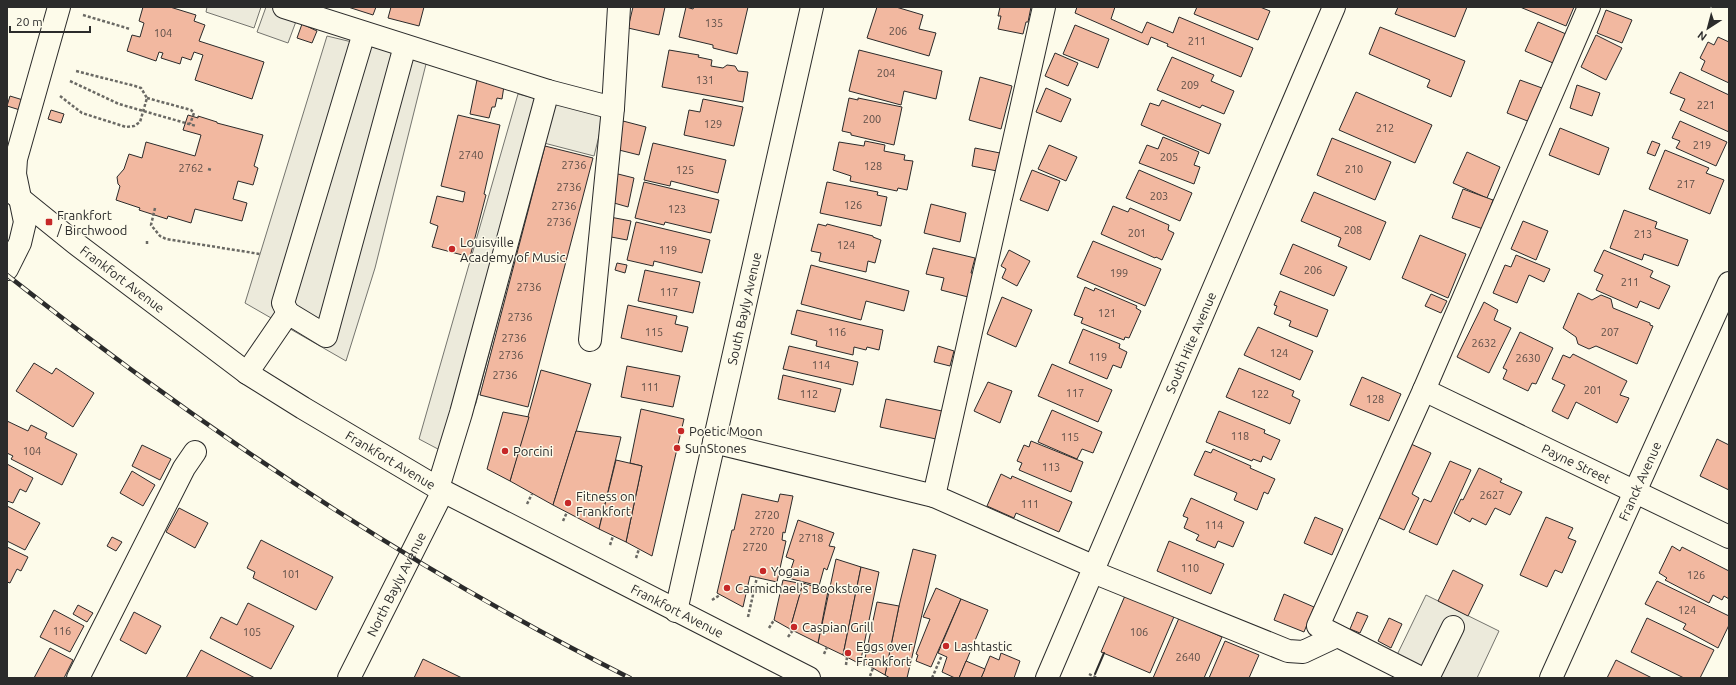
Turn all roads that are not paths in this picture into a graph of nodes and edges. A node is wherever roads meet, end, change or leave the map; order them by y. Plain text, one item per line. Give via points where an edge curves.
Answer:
1 (284, 7) edge
2 (619, 7) edge
3 (812, 7) edge
4 (1044, 7) edge
5 (1334, 7) edge
6 (1589, 7) edge
7 (68, 10) edge
8 (364, 33) junction
9 (404, 46) junction
10 (548, 91) junction
11 (613, 108) junction
12 (14, 193) edge
13 (7, 269) edge
14 (1729, 284) edge
15 (288, 313) junction
16 (590, 340) dead end
17 (247, 373) junction
18 (1424, 390) junction
19 (714, 442) junction
20 (195, 452) dead end
21 (440, 489) junction
22 (1634, 491) junction
23 (934, 496) junction
24 (1729, 537) edge
25 (1094, 569) junction
26 (676, 611) junction
27 (1453, 627) dead end
28 (1338, 636) junction
29 (78, 678) edge
30 (349, 678) edge
31 (808, 678) edge
32 (1047, 678) edge
33 (1421, 678) edge
34 (1428, 678) edge
35 (1551, 678) edge

1 - 8 street
2 - 11 street
3 - 19 street, South Bayly Avenue
4 - 23 street
5 - 25 street, South Hite Avenue
6 - 18 street
7 - 12 street via 16,159
8 - 9 street
8 - 15 street via 283,303
9 - 10 street
9 - 15 street via 326,336
10 - 11 street
10 - 21 street, North Bayly Avenue
11 - 16 street
12 - 13 street via 26,222 20,244
12 - 17 street, Frankfort Avenue via 75,243
14 - 22 street, Franck Avenue
15 - 17 street
17 - 21 street, Frankfort Avenue
18 - 22 street, Payne Street
18 - 28 street via 1318,626
19 - 23 street
19 - 26 street, South Bayly Avenue
20 - 29 street via 184,468
21 - 26 street, Frankfort Avenue
21 - 30 street, North Bayly Avenue
22 - 24 street, Payne Street
22 - 35 street, Franck Avenue
23 - 25 street
25 - 28 street via 1288,651 1303,652
25 - 32 street, South Hite Avenue
26 - 31 street, Frankfort Avenue
27 - 34 street
28 - 33 street

